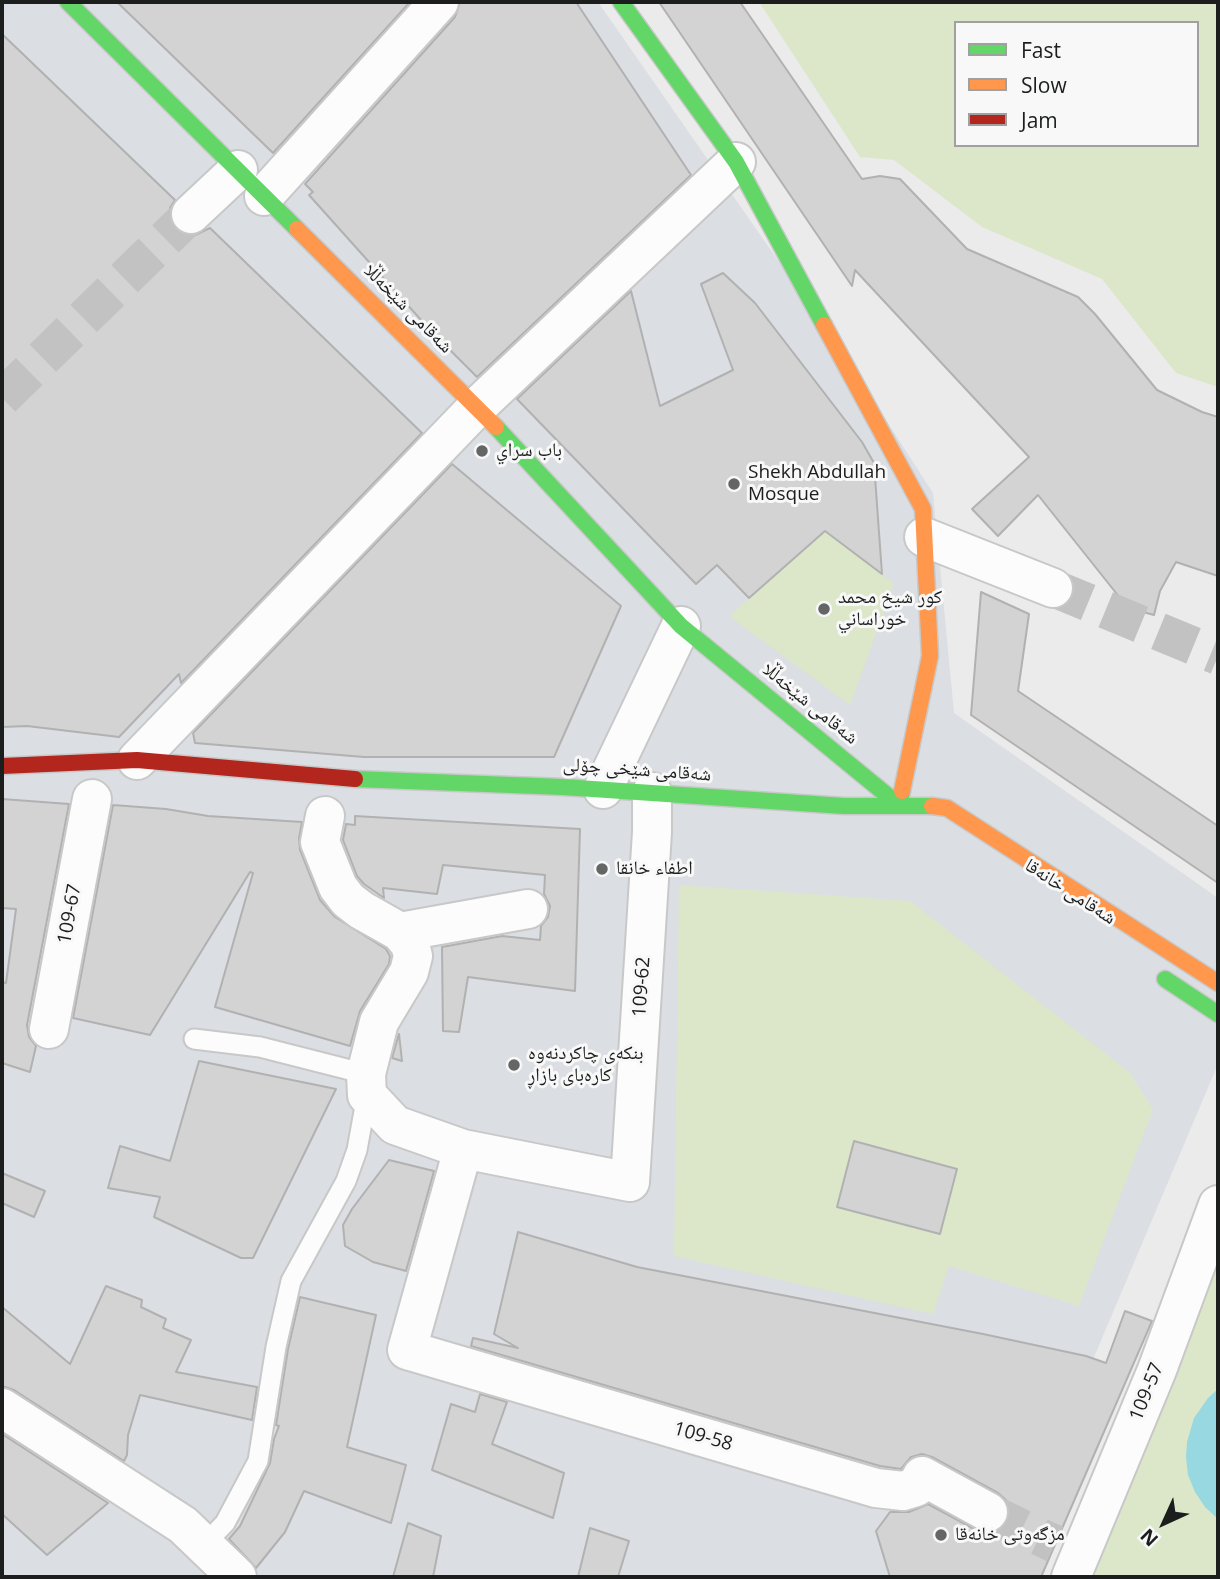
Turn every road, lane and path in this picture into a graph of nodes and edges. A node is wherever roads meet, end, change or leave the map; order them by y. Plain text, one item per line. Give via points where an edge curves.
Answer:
1 (68, 2) edge
2 (439, 2) edge
3 (621, 2) edge
4 (736, 162) junction
5 (251, 183) junction
6 (191, 214) tunnel mouth
7 (477, 407) junction
8 (924, 537) junction
9 (1053, 589) tunnel mouth
10 (681, 626) junction
11 (136, 760) junction
12 (2, 766) edge
13 (603, 789) junction
14 (652, 792) junction
15 (92, 799) dead end
16 (899, 805) junction
17 (325, 816) dead end
18 (922, 820) dead end
19 (528, 909) dead end
20 (400, 933) junction
21 (1150, 969) dead end
22 (1218, 983) edge
23 (1218, 1014) edge
24 (49, 1029) dead end
25 (194, 1039) dead end
26 (366, 1085) junction
27 (463, 1149) junction
28 (1218, 1205) edge
29 (2, 1408) edge
30 (988, 1512) tunnel mouth
31 (204, 1545) junction
32 (1069, 1559) edge
33 (237, 1577) edge

1 - 5 main road, شەقامی شێخەڵڵا
2 - 5 street
3 - 4 main road
4 - 7 street
4 - 8 main road via 923,509
5 - 6 street
5 - 7 main road, شەقامی شێخەڵڵا
7 - 10 main road, شەقامی شێخەڵڵا
7 - 11 street
8 - 9 street
8 - 16 main road via 930,656
10 - 13 street
10 - 16 main road, شەقامی شێخەڵڵا
11 - 12 main road, شەقامی شێخی چۆلی
11 - 13 main road, شەقامی شێخی چۆلی via 333,778
13 - 14 main road, شەقامی شێخی چۆلی
14 - 16 main road, شەقامی شێخی چۆلی via 844,806
14 - 27 street, 109-62 via 630,1182
15 - 24 street, 109-67
16 - 18 main road
16 - 22 main road, شەقامی شێخی چۆلی via 947,808
17 - 20 street via 320,842 338,887 360,910
19 - 20 street
20 - 26 street via 413,956 409,972 379,1022
21 - 23 main road
25 - 26 lane via 260,1047
26 - 27 street via 395,1125
26 - 31 lane via 357,1150 346,1181 291,1281 258,1461 225,1523
27 - 30 street, 109-58 via 407,1350 876,1488 903,1491 916,1487 922,1476
28 - 32 street, 109-57 via 1157,1370
29 - 31 street via 184,1525
31 - 33 street

